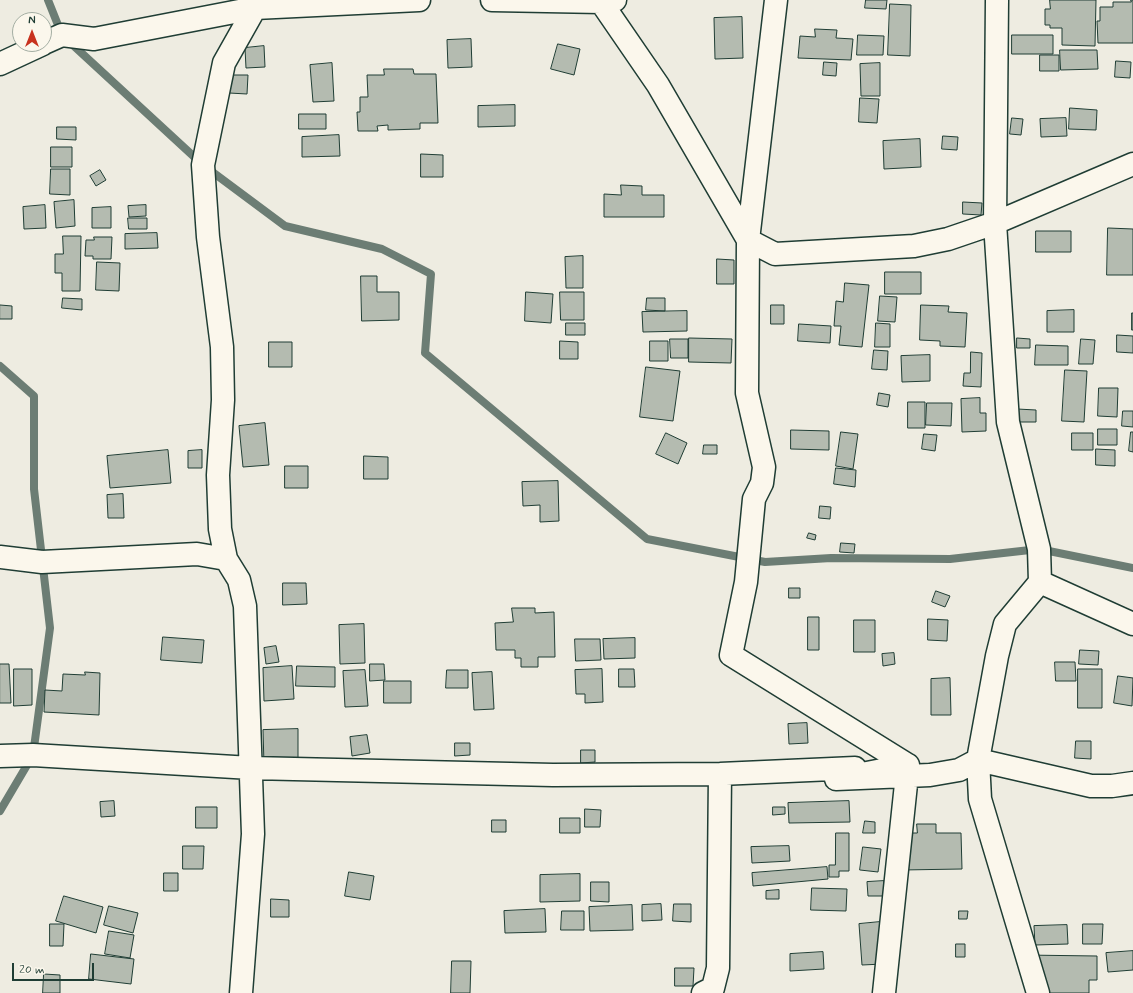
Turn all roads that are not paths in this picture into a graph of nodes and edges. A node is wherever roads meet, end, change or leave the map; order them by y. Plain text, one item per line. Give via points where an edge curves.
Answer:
1 (419, 0) edge
2 (492, 0) edge
3 (776, 0) edge
4 (997, 0) edge
5 (570, 1) edge
6 (608, 1) edge
7 (320, 2) edge
8 (254, 8) junction
9 (52, 40) edge
10 (26, 52) edge
11 (0, 64) edge
12 (1133, 164) edge
13 (996, 223) junction
14 (748, 240) junction
15 (0, 557) edge
16 (226, 559) junction
17 (1040, 582) junction
18 (1133, 624) edge
19 (0, 756) edge
20 (978, 760) junction
21 (908, 765) junction
22 (251, 768) junction
23 (720, 774) junction
24 (1133, 783) edge
25 (241, 993) edge
26 (703, 993) edge
27 (884, 993) edge
28 (1038, 993) edge

1 - 7 street
2 - 5 street
3 - 14 street
4 - 13 street
5 - 6 street
6 - 14 street
7 - 8 street
8 - 9 street via 94,39 62,35
8 - 16 street via 224,63 203,165 208,237 222,347 223,400 218,475 220,528
10 - 11 street
12 - 13 street
13 - 14 street via 948,239 914,246 775,254
13 - 17 street via 1008,422 1039,549
14 - 21 street via 747,393 764,467 762,483 754,499 746,582 731,655
15 - 16 street via 42,562 197,554
16 - 22 street via 239,580 246,606
17 - 18 street
17 - 20 street via 1006,624 997,656
19 - 22 street via 56,756
20 - 21 street via 959,770 930,775 836,779
20 - 24 street via 1091,786
20 - 28 street via 980,800
21 - 23 street
21 - 27 street
22 - 23 street via 553,776
22 - 25 street via 253,834
23 - 26 street via 718,968 713,988

